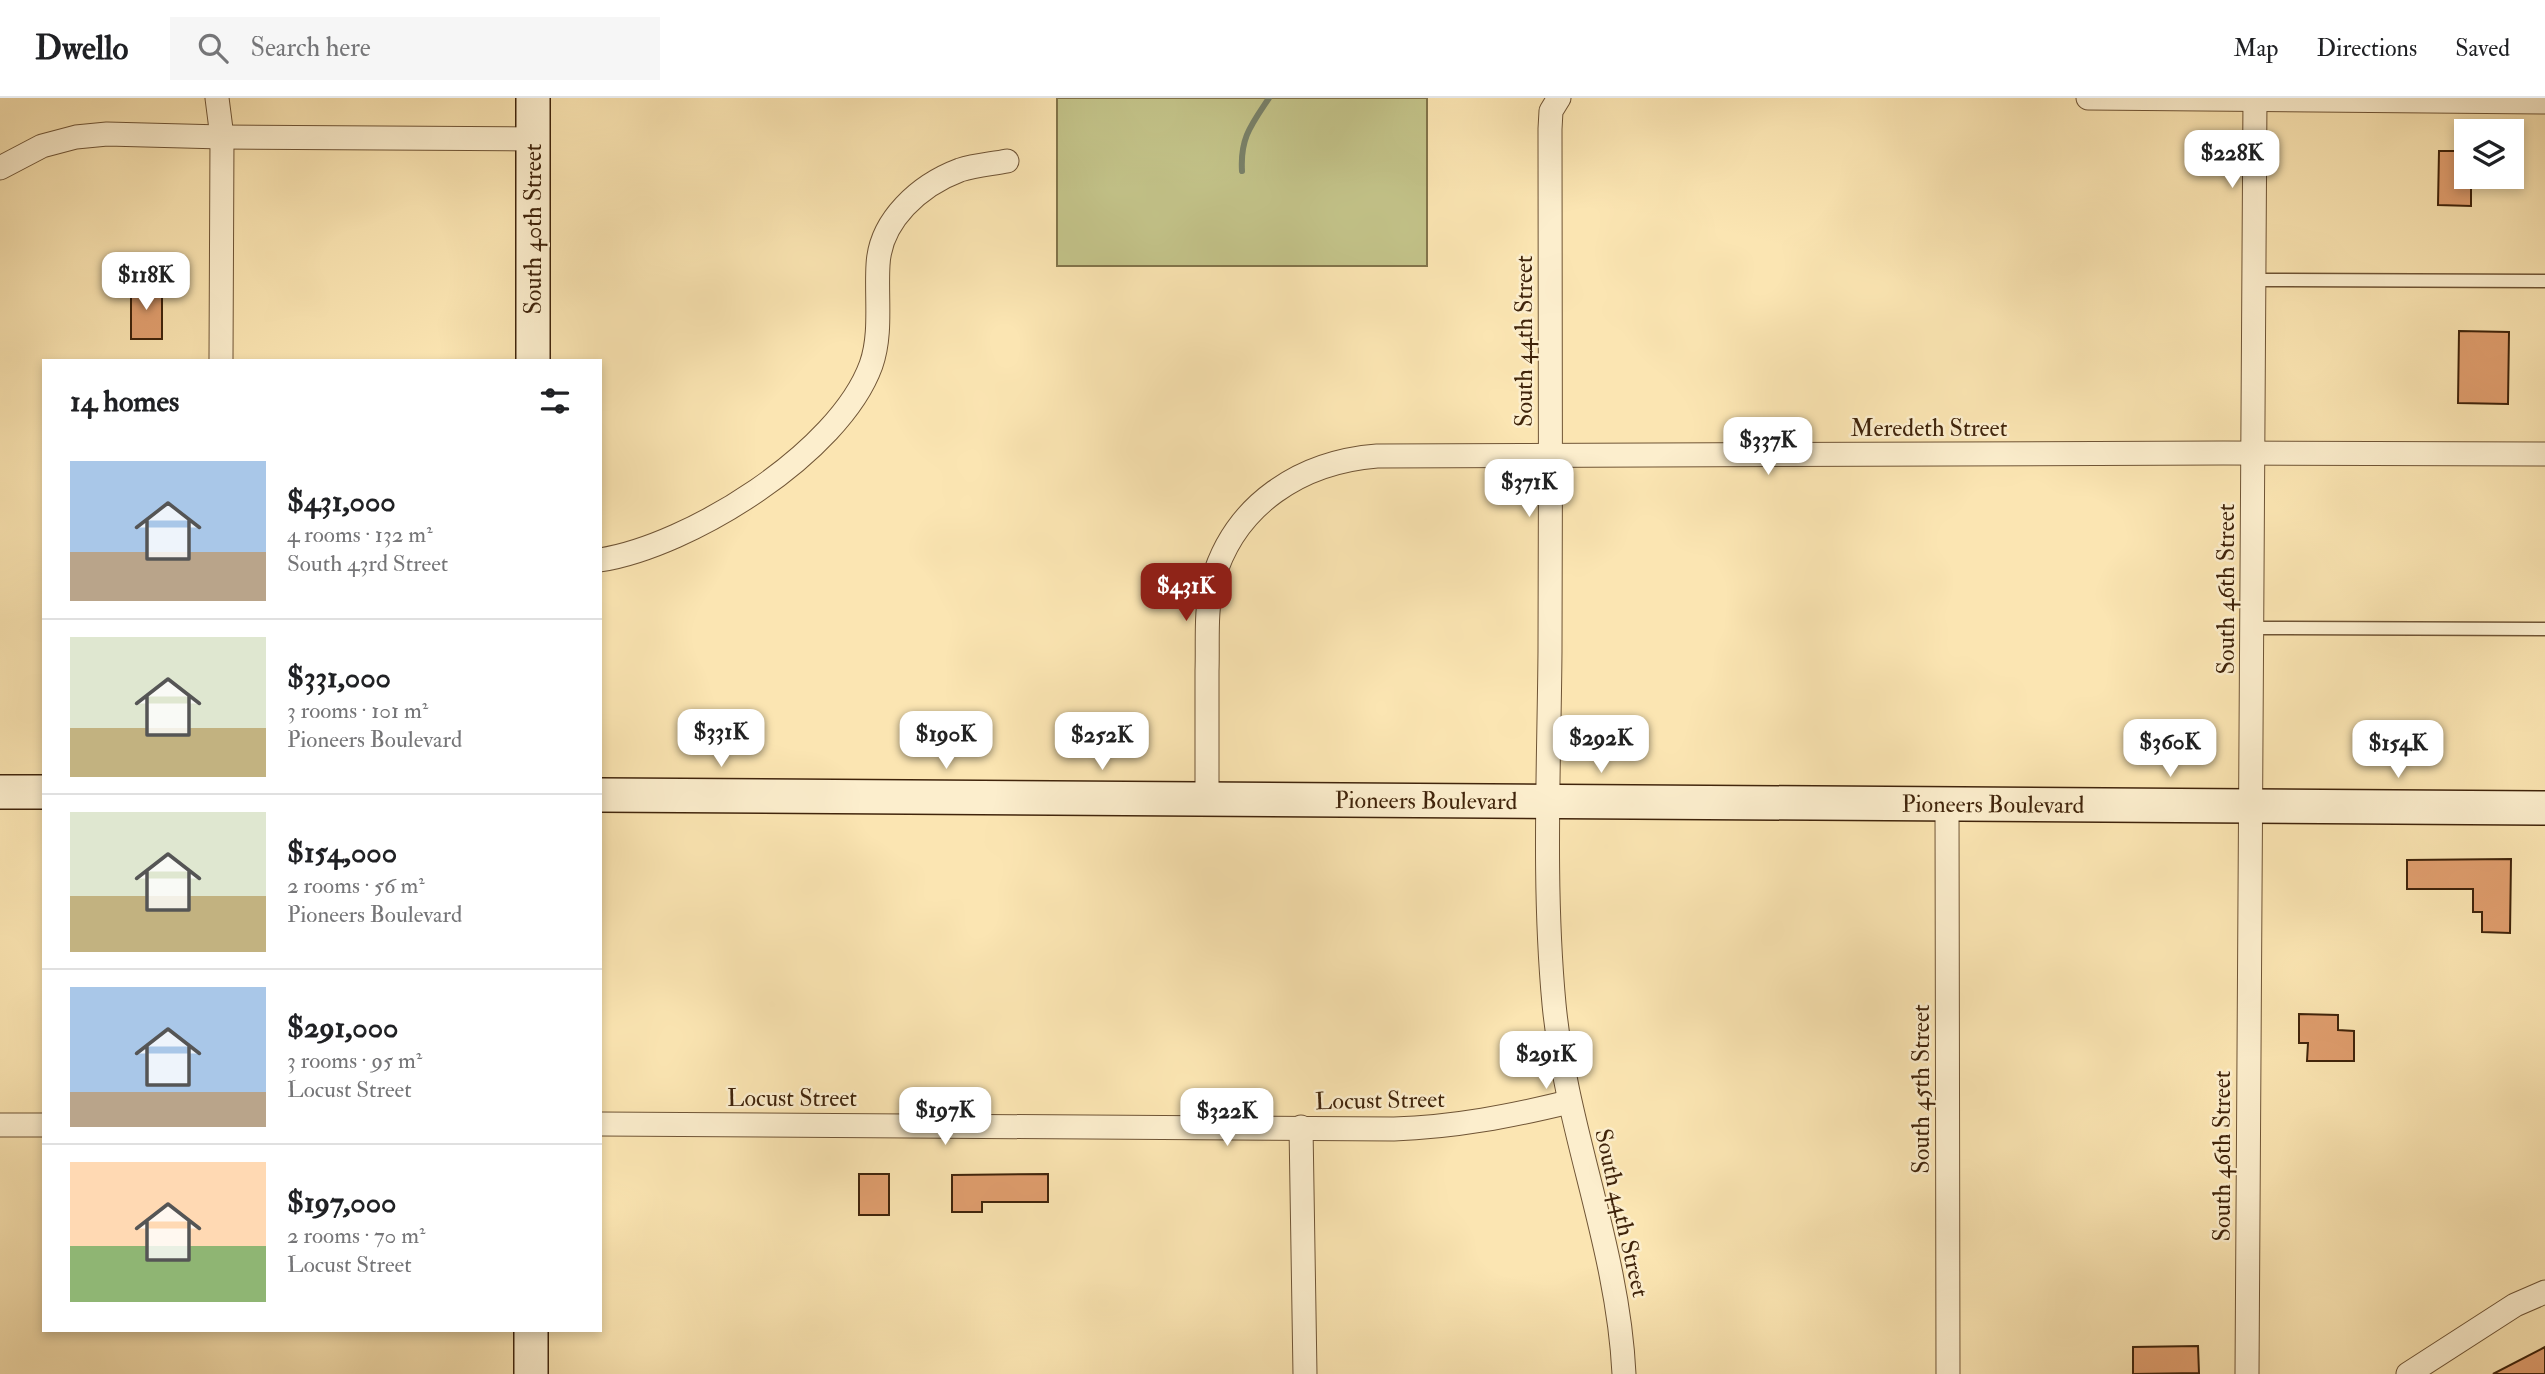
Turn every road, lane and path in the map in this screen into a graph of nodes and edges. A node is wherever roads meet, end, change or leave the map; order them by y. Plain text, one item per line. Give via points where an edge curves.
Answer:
1 (217, 98) edge
2 (533, 98) edge
3 (2088, 98) edge
4 (1557, 99) edge
5 (2255, 99) edge
6 (2545, 102) edge
7 (222, 137) junction
8 (533, 139) junction
9 (1007, 161) dead end
10 (0, 168) edge
11 (2254, 280) junction
12 (2545, 281) edge
13 (221, 359) edge
14 (533, 359) edge
15 (2253, 453) junction
16 (2545, 454) edge
17 (1551, 456) junction
18 (602, 561) edge
19 (2252, 628) junction
20 (2545, 629) edge
21 (0, 792) edge
22 (42, 792) edge
23 (602, 795) edge
24 (1207, 800) junction
25 (1547, 802) junction
26 (1947, 804) junction
27 (2250, 806) junction
28 (2545, 808) edge
29 (1569, 1102) junction
30 (602, 1124) edge
31 (0, 1125) edge
32 (42, 1125) edge
33 (1301, 1127) junction
34 (2545, 1292) edge
35 (531, 1332) edge
36 (531, 1374) edge
37 (1305, 1374) edge
38 (1624, 1374) edge
39 (1948, 1374) edge
40 (2247, 1374) edge
41 (2408, 1374) edge

1 - 7 street
2 - 8 main road, South 40th Street
3 - 5 street
4 - 17 street, South 44th Street via 1550,111 1549,129
5 - 6 street
5 - 11 street, South 46th Street
7 - 8 street
7 - 10 street via 76,137 42,146
7 - 13 street
8 - 14 main road, South 40th Street
9 - 18 street via 960,170 905,205 893,221 878,263 872,362 863,386 826,432 786,468 703,523 654,546
11 - 12 lane
11 - 15 street, South 46th Street
15 - 16 street, Meredeth Street
15 - 17 street, Meredeth Street
15 - 19 street, South 46th Street
17 - 24 street, Meredeth Street via 1352,458 1298,476 1259,505 1225,551 1213,580 1208,612
17 - 25 street, South 44th Street
19 - 20 lane
19 - 27 street, South 46th Street
21 - 22 main road
23 - 24 main road, Pioneers Boulevard
24 - 25 main road, Pioneers Boulevard
25 - 26 main road, Pioneers Boulevard
25 - 29 street, South 44th Street via 1548,930
26 - 27 main road, Pioneers Boulevard
26 - 39 street, South 45th Street
27 - 28 main road, Pioneers Boulevard
27 - 40 street, South 46th Street
29 - 33 street, Locust Street via 1504,1118 1429,1128
29 - 38 street, South 44th Street via 1615,1288
30 - 33 street, Locust Street
31 - 32 street
33 - 37 street
34 - 41 street
35 - 36 main road

